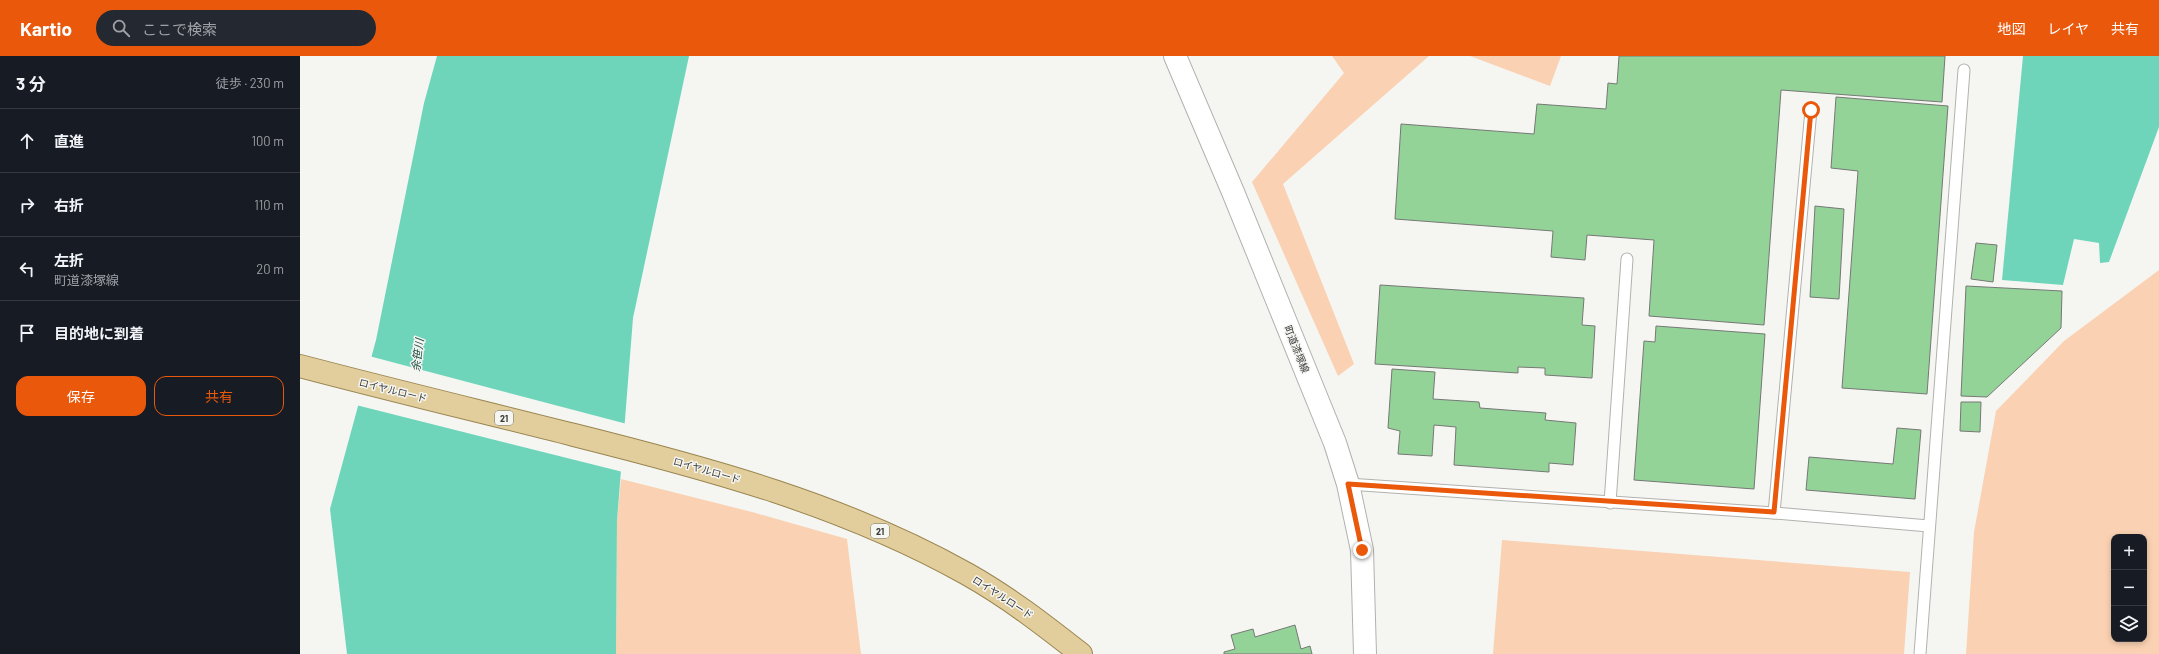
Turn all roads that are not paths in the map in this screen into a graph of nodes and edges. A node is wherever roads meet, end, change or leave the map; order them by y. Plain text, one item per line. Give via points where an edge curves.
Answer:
1 (1176, 56) edge
2 (1964, 70) dead end
3 (1811, 110) dead end
4 (1627, 259) dead end
5 (300, 366) edge
6 (1348, 484) junction
7 (1610, 503) junction
8 (1774, 512) junction
9 (1929, 526) junction
10 (1080, 654) edge
11 (1365, 654) edge
12 (1920, 654) edge

1 - 6 street, 町道漆塚線 via 1335,443
2 - 9 lane
3 - 8 lane
4 - 7 lane
5 - 10 main road, ロイヤルロード / 21 via 656,456 817,504 894,537 968,574 1030,614
6 - 7 lane
6 - 11 street, 町道漆塚線 via 1362,550
7 - 8 lane
8 - 9 lane
9 - 12 lane

